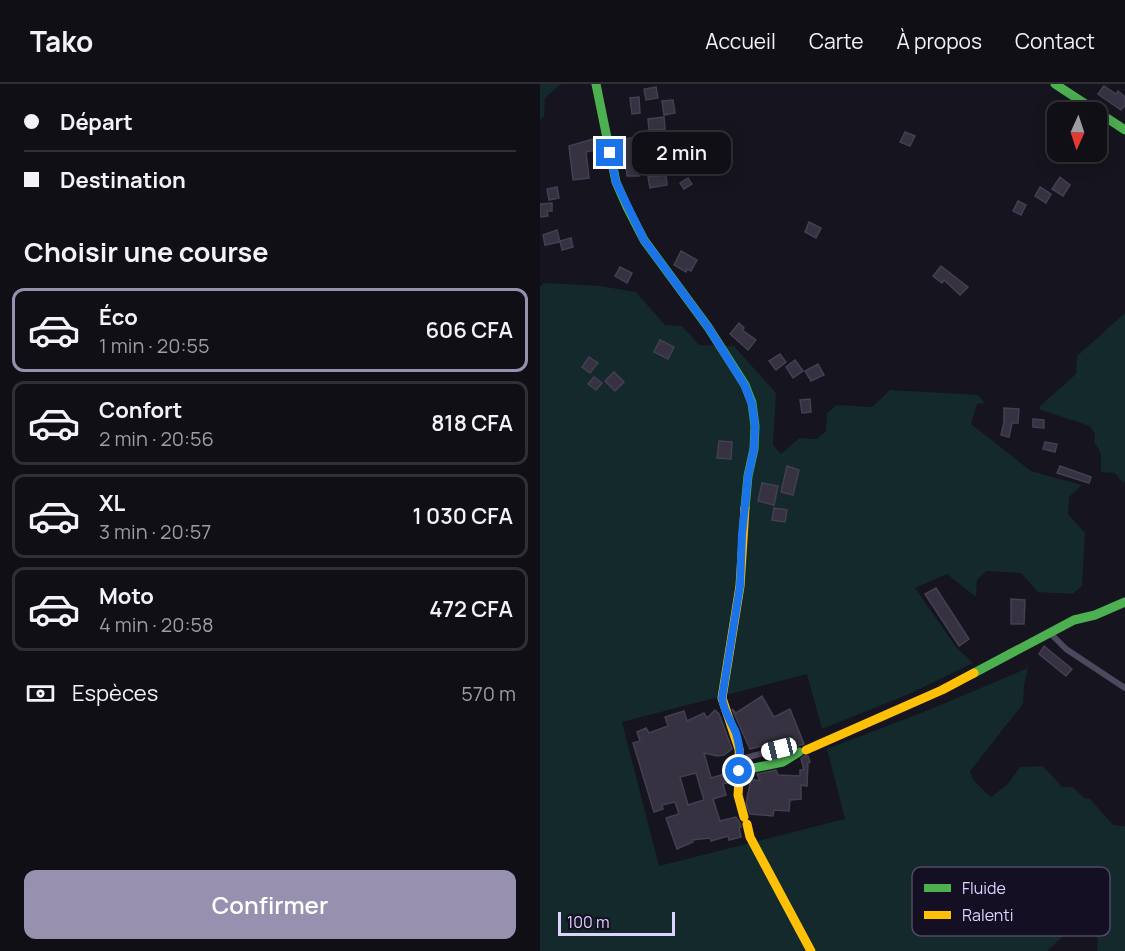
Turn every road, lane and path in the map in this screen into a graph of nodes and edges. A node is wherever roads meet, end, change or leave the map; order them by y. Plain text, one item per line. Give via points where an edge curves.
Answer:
1 (596, 84) edge
2 (1055, 84) edge
3 (1125, 130) edge
4 (1125, 602) edge
5 (1051, 634) junction
6 (1125, 688) edge
7 (800, 752) junction
8 (741, 759) junction
9 (739, 771) junction
10 (811, 951) edge

1 - 8 street via 616,182 627,207 644,240 708,327 752,404 754,449 740,586 722,698
2 - 3 street
4 - 5 street via 1074,620
5 - 6 street via 1066,649
5 - 7 street via 942,690
7 - 8 street via 786,748
7 - 9 street via 783,762
8 - 9 street
9 - 10 street via 737,801 750,837

